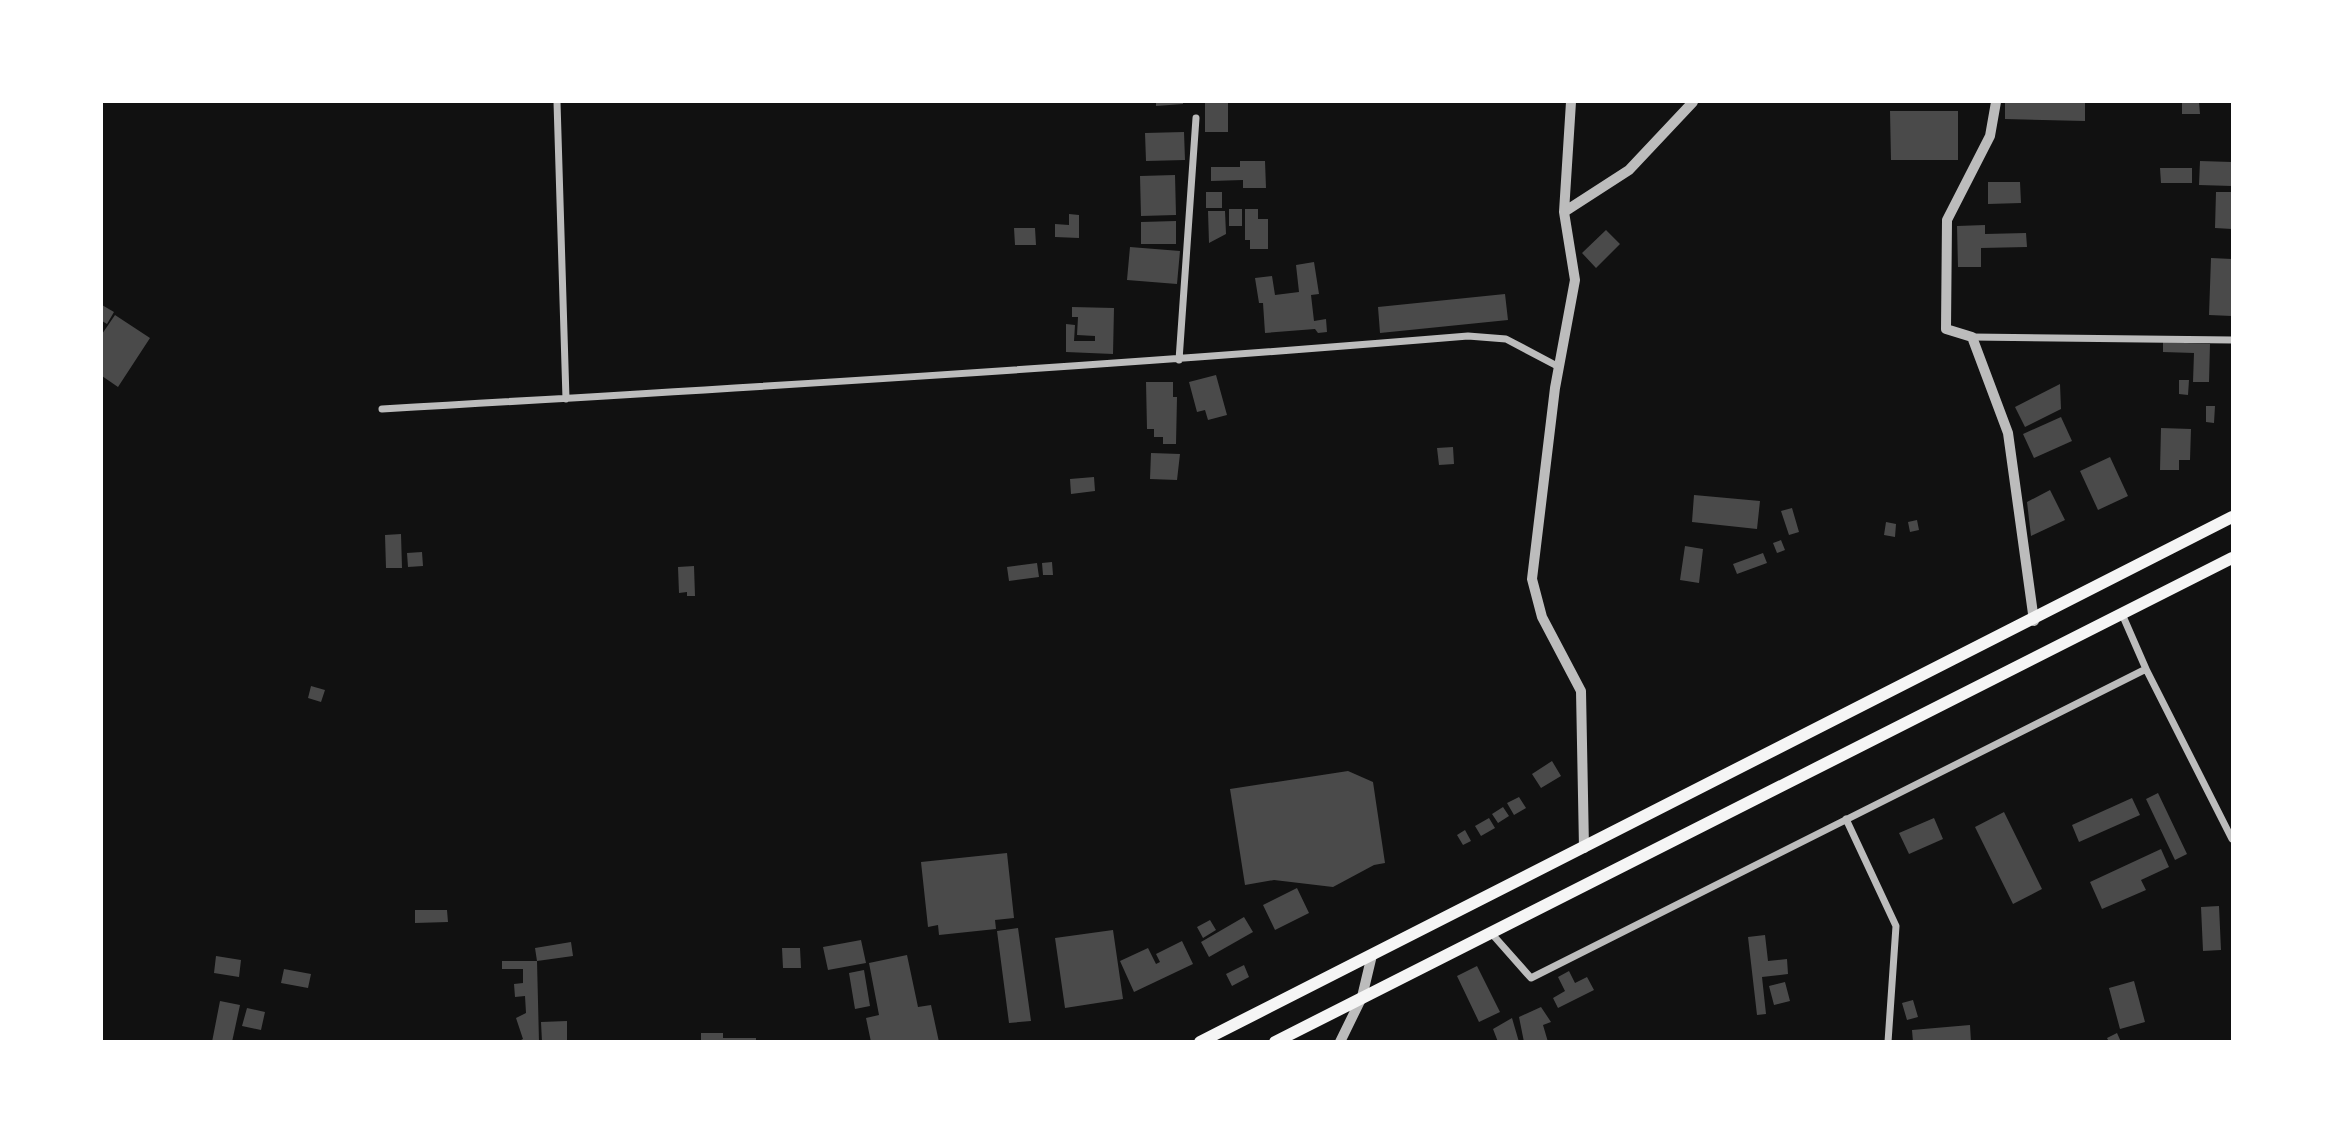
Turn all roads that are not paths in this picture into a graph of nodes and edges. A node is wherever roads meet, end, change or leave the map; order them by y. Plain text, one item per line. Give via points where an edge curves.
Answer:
1 (557, 102) edge
2 (1571, 102) edge
3 (1693, 102) edge
4 (1996, 102) edge
5 (1196, 118) dead end
6 (1564, 212) junction
7 (1972, 337) junction
8 (2232, 340) edge
9 (1179, 360) junction
10 (1559, 367) junction
11 (566, 399) junction
12 (382, 409) dead end
13 (2232, 517) edge
14 (2232, 558) edge
15 (2122, 614) junction
16 (2034, 621) junction
17 (2146, 669) junction
18 (1846, 819) junction
19 (2232, 839) edge
20 (1584, 848) junction
21 (1492, 934) junction
22 (1372, 955) junction
23 (1362, 997) junction
24 (1200, 1041) edge
25 (1275, 1041) edge
26 (1340, 1041) edge
27 (1888, 1041) edge

1 - 11 street
2 - 6 street
3 - 6 street via 1629,170
4 - 7 street via 1990,135 1947,220 1946,329
5 - 9 street
6 - 10 street via 1575,280
7 - 8 street
7 - 16 street via 2008,433
9 - 10 street via 1468,336 1506,339
9 - 11 street
10 - 20 street via 1532,579 1542,617 1581,691
11 - 12 street
13 - 16 highway
14 - 15 highway
15 - 17 street
15 - 21 highway
16 - 20 highway
17 - 18 street
17 - 19 street
18 - 21 street via 1531,978
18 - 27 street via 1896,926
20 - 22 highway
21 - 23 highway
22 - 23 street
22 - 24 highway
23 - 25 highway
23 - 26 street

